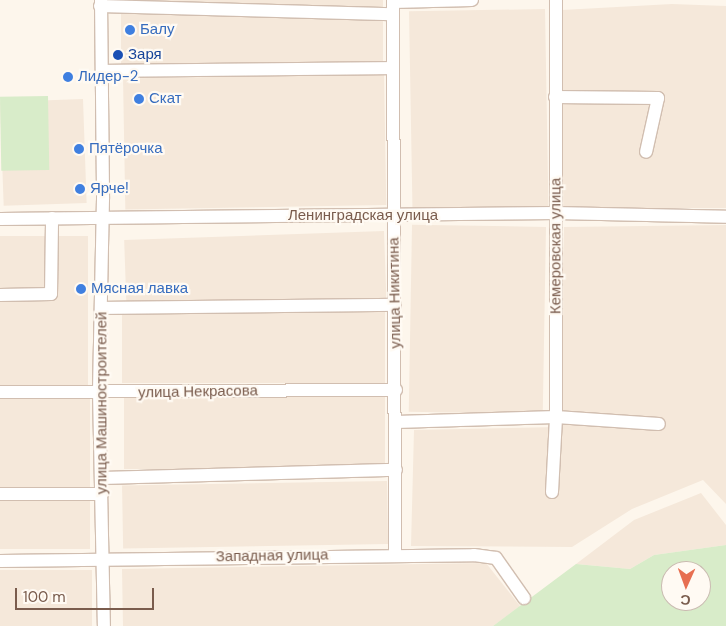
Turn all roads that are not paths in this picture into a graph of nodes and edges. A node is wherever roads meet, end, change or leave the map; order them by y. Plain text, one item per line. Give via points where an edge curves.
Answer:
1 (472, 0) edge
2 (556, 0) edge
3 (101, 3) edge
4 (393, 5) edge
5 (393, 68) junction
6 (102, 71) junction
7 (554, 97) junction
8 (646, 152) dead end
9 (556, 213) junction
10 (394, 217) junction
11 (726, 217) edge
12 (52, 218) junction
13 (102, 218) junction
14 (0, 219) edge
15 (0, 295) edge
16 (395, 305) junction
17 (102, 308) junction
18 (396, 390) junction
19 (0, 392) edge
20 (99, 392) junction
21 (556, 417) junction
22 (396, 422) junction
23 (659, 424) dead end
24 (396, 470) junction
25 (102, 478) junction
26 (552, 492) dead end
27 (0, 494) edge
28 (102, 494) junction
29 (395, 555) junction
30 (103, 560) junction
31 (0, 561) edge
32 (524, 598) dead end
33 (104, 626) edge

1 - 4 street
2 - 7 street, Кемеровская улица
3 - 4 street
3 - 6 street, улица Машиностроителей
4 - 5 street, улица Никитина
5 - 6 street
5 - 10 street, улица Никитина
6 - 13 street, улица Машиностроителей
7 - 8 street via 658,98
7 - 9 street, Кемеровская улица
9 - 10 street, Ленинградская улица
9 - 11 street, Ленинградская улица
9 - 21 street, Кемеровская улица
10 - 13 street, Ленинградская улица
10 - 16 street, улица Никитина
12 - 13 street, Ленинградская улица
12 - 14 street, Ленинградская улица
12 - 15 street via 51,294
13 - 17 street, улица Машиностроителей
16 - 17 street
16 - 18 street, улица Никитина
17 - 20 street, улица Машиностроителей
18 - 20 street, улица Некрасова
18 - 22 street, улица Никитина
19 - 20 street, улица Некрасова
20 - 25 street, улица Машиностроителей
21 - 22 street
21 - 23 street
21 - 26 street, Кемеровская улица
22 - 24 street, улица Никитина
24 - 25 street
24 - 29 street, улица Никитина
25 - 28 street, улица Машиностроителей
27 - 28 street
28 - 30 street, улица Машиностроителей
29 - 30 street, Западная улица
29 - 32 street, Западная улица via 449,554 496,558
30 - 31 street, Западная улица
30 - 33 street, улица Машиностроителей

